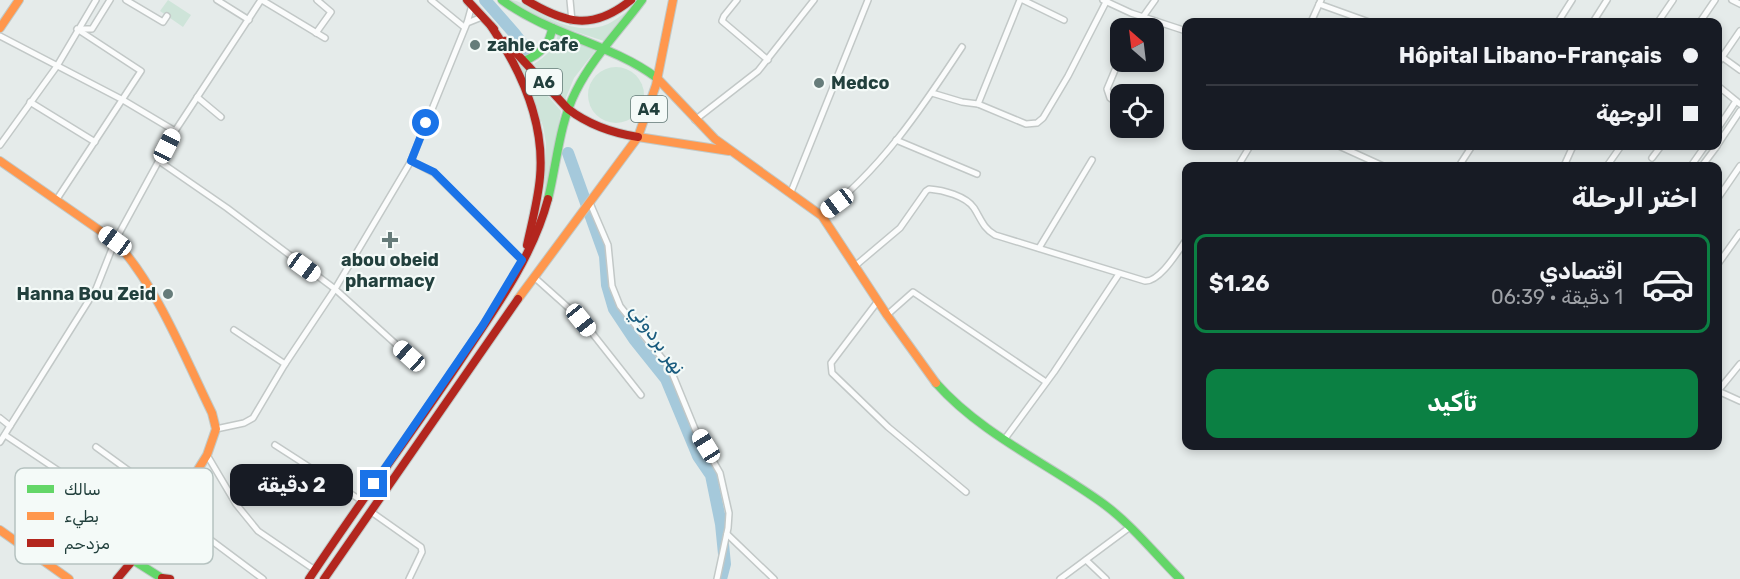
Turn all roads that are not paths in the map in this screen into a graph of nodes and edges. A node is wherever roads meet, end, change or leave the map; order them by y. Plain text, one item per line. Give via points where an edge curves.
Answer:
1 (19, 0) edge
2 (96, 0) edge
3 (110, 0) edge
4 (126, 0) edge
5 (217, 0) edge
6 (261, 0) edge
7 (317, 0) edge
8 (430, 0) edge
9 (501, 0) edge
10 (570, 0) edge
11 (632, 0) edge
12 (642, 0) edge
13 (673, 0) edge
14 (737, 0) edge
15 (814, 0) edge
16 (868, 0) edge
17 (1021, 0) edge
18 (1105, 0) edge
19 (1155, 0) edge
20 (1572, 0) edge
21 (1607, 0) edge
22 (1673, 0) edge
23 (1715, 0) edge
24 (1732, 0) edge
25 (529, 1) edge
26 (1320, 2) edge
27 (469, 3) edge
28 (1740, 4) edge
29 (167, 16) dead end
30 (482, 16) junction
31 (1142, 16) junction
32 (1313, 18) edge
33 (1359, 18) edge
34 (1561, 18) edge
35 (1596, 18) edge
36 (1661, 18) edge
37 (1703, 18) edge
38 (249, 20) junction
39 (1064, 20) dead end
40 (572, 21) junction
41 (465, 25) junction
42 (491, 26) junction
43 (0, 28) edge
44 (552, 28) junction
45 (77, 29) junction
46 (1182, 30) edge
47 (1740, 31) edge
48 (316, 33) junction
49 (0, 36) edge
50 (325, 38) dead end
51 (962, 47) dead end
52 (603, 48) junction
53 (1722, 57) joint
54 (768, 60) junction
55 (524, 61) junction
56 (57, 66) junction
57 (1740, 70) edge
58 (1114, 72) edge
59 (657, 78) junction
60 (1722, 89) edge
61 (932, 93) junction
62 (197, 97) junction
63 (1110, 98) edge
64 (123, 100) junction
65 (30, 102) junction
66 (1738, 103) edge
67 (978, 104) junction
68 (568, 109) junction
69 (1740, 111) edge
70 (222, 117) dead end
71 (695, 120) junction
72 (1722, 123) edge
73 (175, 131) junction
74 (638, 137) junction
75 (1722, 138) edge
76 (896, 140) junction
77 (95, 142) junction
78 (0, 145) edge
79 (1348, 150) edge
80 (1658, 150) edge
81 (730, 151) junction
82 (1652, 158) dead end
83 (1092, 160) dead end
84 (0, 161) edge
85 (159, 161) junction
86 (411, 161) junction
87 (1374, 162) edge
88 (1740, 166) edge
89 (977, 174) dead end
90 (791, 192) junction
91 (1722, 192) edge
92 (57, 199) junction
93 (590, 203) junction
94 (821, 215) junction
95 (1740, 232) edge
96 (115, 241) junction
97 (1182, 245) edge
98 (1039, 248) junction
99 (524, 257) junction
100 (1722, 258) edge
101 (855, 266) junction
102 (1119, 274) junction
103 (534, 277) junction
104 (335, 288) junction
105 (878, 301) junction
106 (887, 315) junction
107 (234, 330) dead end
108 (409, 356) dead end
109 (285, 364) junction
110 (1740, 364) edge
111 (1046, 382) junction
112 (1722, 386) edge
113 (1722, 393) edge
114 (641, 395) dead end
115 (1740, 402) edge
116 (0, 418) edge
117 (10, 426) junction
118 (216, 429) junction
119 (5, 435) junction
120 (1004, 440) junction
121 (0, 442) edge
122 (275, 445) dead end
123 (96, 447) dead end
124 (207, 455) junction
125 (54, 468) edge
126 (123, 468) edge
127 (199, 468) edge
128 (966, 492) dead end
129 (362, 501) junction
130 (370, 511) junction
131 (1130, 527) junction
132 (0, 530) edge
133 (727, 534) junction
134 (213, 539) edge
135 (15, 541) edge
136 (1086, 560) junction
137 (48, 564) edge
138 (130, 564) edge
139 (140, 564) edge
140 (151, 570) junction
141 (315, 570) junction
142 (69, 579) edge
143 (117, 579) edge
144 (150, 579) edge
145 (164, 579) edge
146 (263, 579) edge
147 (309, 579) edge
148 (324, 579) edge
149 (409, 579) edge
150 (717, 579) edge
151 (774, 579) edge
152 (1060, 579) edge
153 (1106, 579) edge
154 (1180, 579) edge

1 - 43 main road
2 - 45 street
3 - 45 street via 92,29
4 - 29 street via 164,22
5 - 38 street
6 - 38 street
6 - 48 street
7 - 48 street via 331,12
8 - 41 street
9 - 44 main road
10 - 40 street
11 - 40 main road via 600,21
12 - 52 main road
13 - 59 main road, A4
14 - 54 street via 723,21
15 - 54 street
16 - 90 street
17 - 39 street
17 - 67 street
18 - 31 street
18 - 67 street via 1068,76 1040,121 1026,124
19 - 31 street
20 - 34 street
21 - 35 street
22 - 36 street
23 - 37 street
24 - 28 street
25 - 40 main road
26 - 32 street
26 - 33 street
27 - 30 main road, A6
27 - 41 street
30 - 41 street
30 - 42 main road, A6
31 - 46 street
38 - 62 street
41 - 86 street
42 - 55 main road, A6
42 - 99 main road via 521,80 538,131 541,170
44 - 52 main road
44 - 55 main road via 546,46
45 - 56 street
45 - 64 street via 141,71
47 - 53 street
48 - 50 street
49 - 56 street
51 - 61 street
52 - 59 main road via 635,62
52 - 68 main road
53 - 57 street
54 - 71 street
55 - 68 main road, A6
56 - 64 street
56 - 65 street
58 - 63 street via 1107,88
59 - 71 main road
59 - 74 main road, A4
60 - 66 street
61 - 67 street
61 - 76 street
62 - 70 street
62 - 73 street
64 - 73 street
64 - 77 street
65 - 77 street
65 - 78 street
66 - 72 street
68 - 74 main road, A6 via 598,128
68 - 99 main road via 547,204
69 - 75 street
71 - 81 main road
73 - 85 street
74 - 81 main road
74 - 93 main road, A4
76 - 89 street
76 - 94 street via 861,181
77 - 92 street
79 - 87 street
80 - 82 street
81 - 90 main road
83 - 98 street
84 - 92 main road
85 - 96 street
85 - 104 street
86 - 99 street via 434,172
86 - 104 street
88 - 91 street
90 - 94 main road
92 - 96 main road
93 - 103 main road
93 - 133 street via 608,245 612,286 620,306 670,368 695,429 720,473 729,513
94 - 101 main road
95 - 100 street
96 - 117 street via 96,289
96 - 118 main road via 156,300 203,391
97 - 102 street via 1152,281
98 - 101 street via 995,235 981,224 969,202 929,189 900,228
98 - 102 street
99 - 129 main road via 410,435
101 - 105 main road
102 - 111 street
103 - 114 street via 581,320
103 - 130 main road
104 - 108 street
104 - 109 street
105 - 106 main road
105 - 128 street via 833,359 832,373 888,427
106 - 111 street via 914,292
106 - 120 main road via 942,391
107 - 109 street
109 - 118 street via 253,418
110 - 112 street
111 - 120 street
113 - 115 street
116 - 117 street
117 - 119 street
118 - 124 main road
119 - 121 street
119 - 125 street
120 - 131 main road via 1097,500
122 - 129 street
123 - 126 street
124 - 127 main road
124 - 141 street via 236,504 258,531
129 - 141 main road
130 - 148 main road
130 - 149 street via 421,547
131 - 136 street
131 - 154 main road
132 - 135 main road
133 - 150 street
133 - 151 street
134 - 146 street
136 - 152 street
136 - 153 street
137 - 142 main road
138 - 143 main road
139 - 140 main road
140 - 144 street
140 - 145 main road
141 - 147 main road

